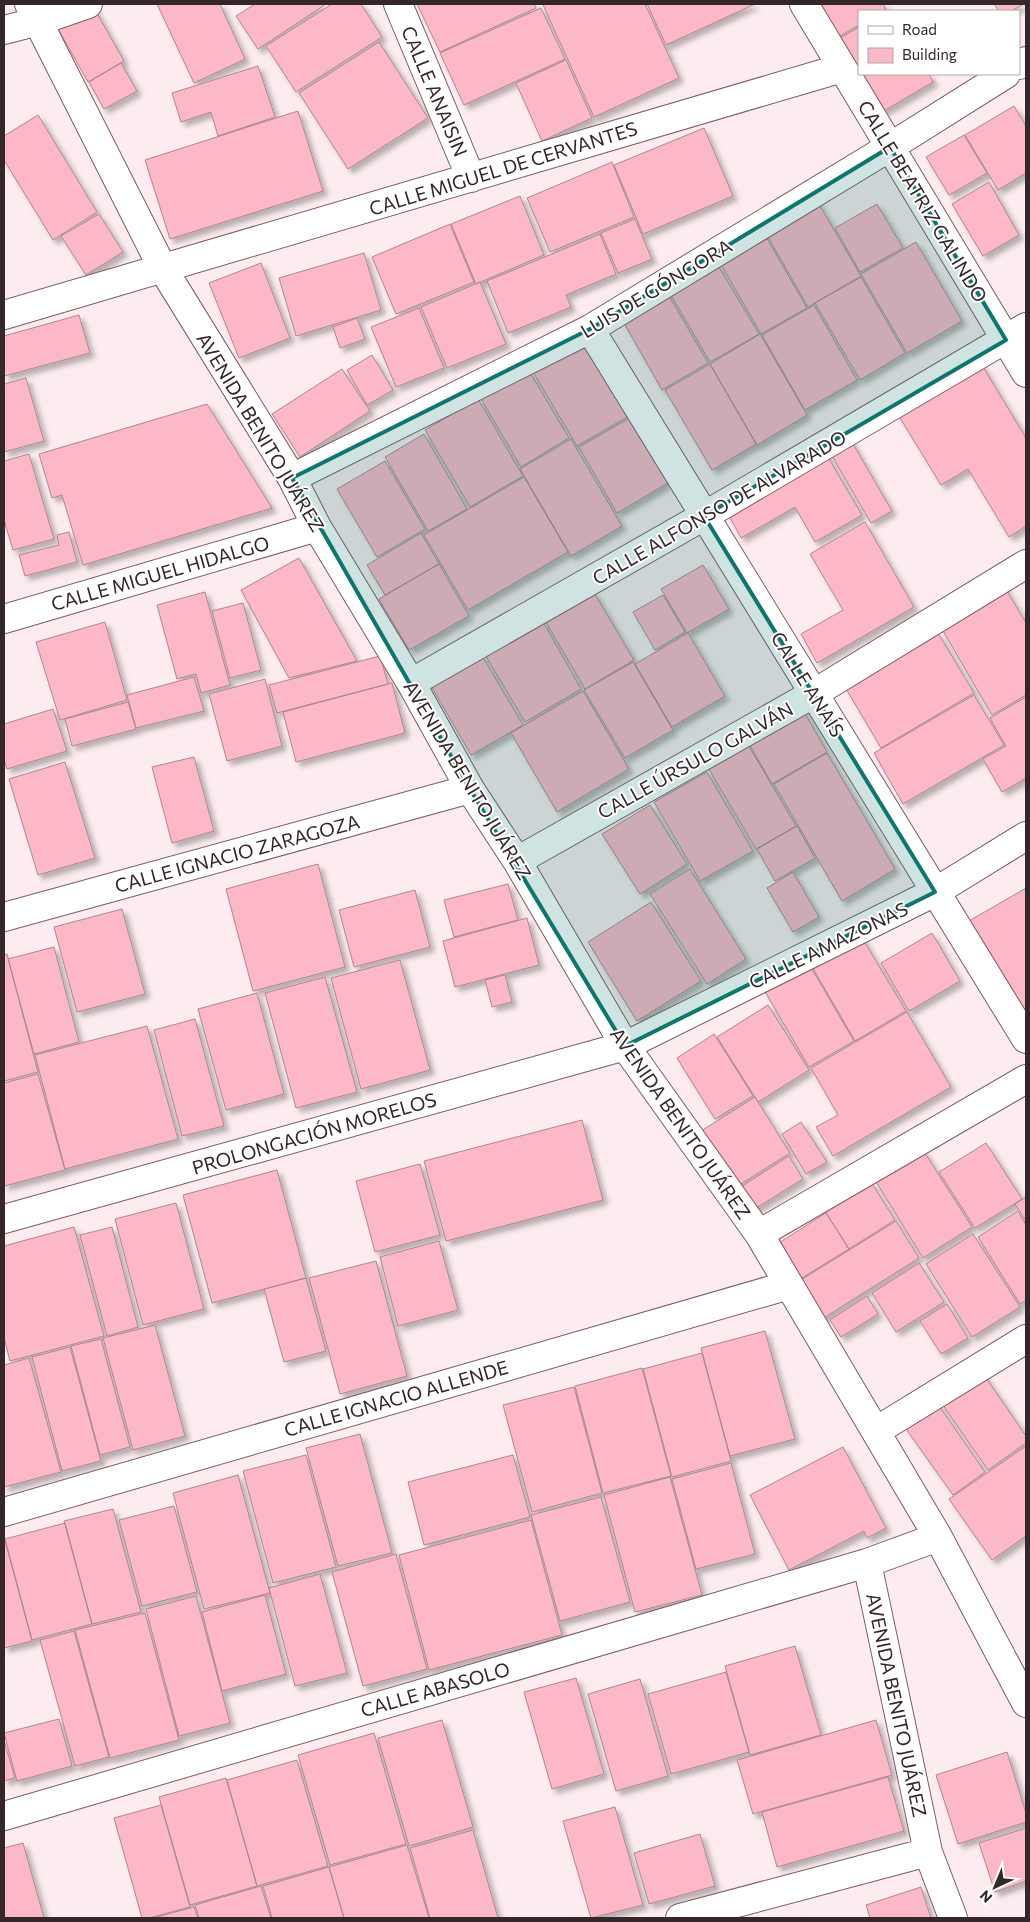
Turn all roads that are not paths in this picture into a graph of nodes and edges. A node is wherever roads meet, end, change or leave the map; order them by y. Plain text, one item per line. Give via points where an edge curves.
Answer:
1 (88, 4) edge
2 (398, 4) edge
3 (804, 4) edge
4 (34, 12) edge
5 (4, 30) edge
6 (842, 68) junction
7 (1004, 75) edge
8 (890, 147) junction
9 (471, 178) junction
10 (163, 269) junction
11 (4, 314) edge
12 (590, 329) junction
13 (1016, 334) edge
14 (1026, 374) edge
15 (292, 478) junction
16 (704, 516) junction
17 (317, 527) junction
18 (1026, 564) edge
19 (4, 619) edge
20 (411, 684) junction
21 (814, 694) junction
22 (470, 789) junction
23 (1026, 836) edge
24 (517, 861) junction
25 (935, 892) junction
26 (4, 917) edge
27 (1026, 1039) edge
28 (625, 1046) junction
29 (1026, 1079) edge
30 (4, 1219) edge
31 (759, 1234) junction
32 (789, 1284) junction
33 (1026, 1339) edge
34 (876, 1431) junction
35 (4, 1512) edge
36 (938, 1537) junction
37 (867, 1563) junction
38 (1026, 1703) edge
39 (4, 1816) edge
40 (928, 1852) junction
41 (680, 1918) edge
42 (953, 1918) edge

1 - 4 street
2 - 9 street, CALLE ANAISIN
3 - 6 street, CALLE BEATRIZ GALINDO
4 - 5 street
4 - 10 street, AVENIDA BENITO JUÁREZ
6 - 8 street, CALLE BEATRIZ GALINDO
6 - 9 street, CALLE MIGUEL DE CERVANTES
7 - 8 street, LUIS DE GÓNGORA
8 - 12 street, LUIS DE GÓNGORA
8 - 13 street, CALLE BEATRIZ GALINDO
9 - 10 street, CALLE MIGUEL DE CERVANTES
10 - 11 street, CALLE MIGUEL DE CERVANTES
10 - 15 street, AVENIDA BENITO JUÁREZ
12 - 15 street, LUIS DE GÓNGORA
12 - 16 street, CALLE ANAÍS
13 - 14 street, CALLE BEATRIZ GALINDO
13 - 16 street, CALLE ALFONSO DE ALVARADO
15 - 17 street, AVENIDA BENITO JUÁREZ
16 - 20 street, CALLE ALFONSO DE ALVARADO
16 - 21 street, CALLE ANAÍS
17 - 19 street, CALLE MIGUEL HIDALGO
17 - 20 street, AVENIDA BENITO JUÁREZ
18 - 21 street, CALLE ÚRSULO GALVÁN
20 - 22 street, AVENIDA BENITO JUÁREZ
21 - 24 street, CALLE ÚRSULO GALVÁN
21 - 25 street, CALLE ANAÍS
22 - 24 street, AVENIDA BENITO JUÁREZ
22 - 26 street, CALLE IGNACIO ZARAGOZA
23 - 25 street, CALLE AMAZONAS
24 - 28 street, AVENIDA BENITO JUÁREZ
25 - 27 street, CALLE ANAÍS
25 - 28 street, CALLE AMAZONAS
28 - 30 street, PROLONGACIÓN MORELOS
28 - 31 street, AVENIDA BENITO JUÁREZ
29 - 31 street
31 - 32 street, AVENIDA BENITO JUÁREZ
32 - 34 street, AVENIDA BENITO JUÁREZ
32 - 35 street, CALLE IGNACIO ALLENDE
33 - 34 street
34 - 36 street, AVENIDA BENITO JUÁREZ
36 - 37 street
36 - 38 street, AVENIDA BENITO JUÁREZ
37 - 39 street, CALLE ABASOLO
37 - 40 street, AVENIDA BENITO JUÁREZ
40 - 41 street
40 - 42 street, AVENIDA BENITO JUÁREZ

